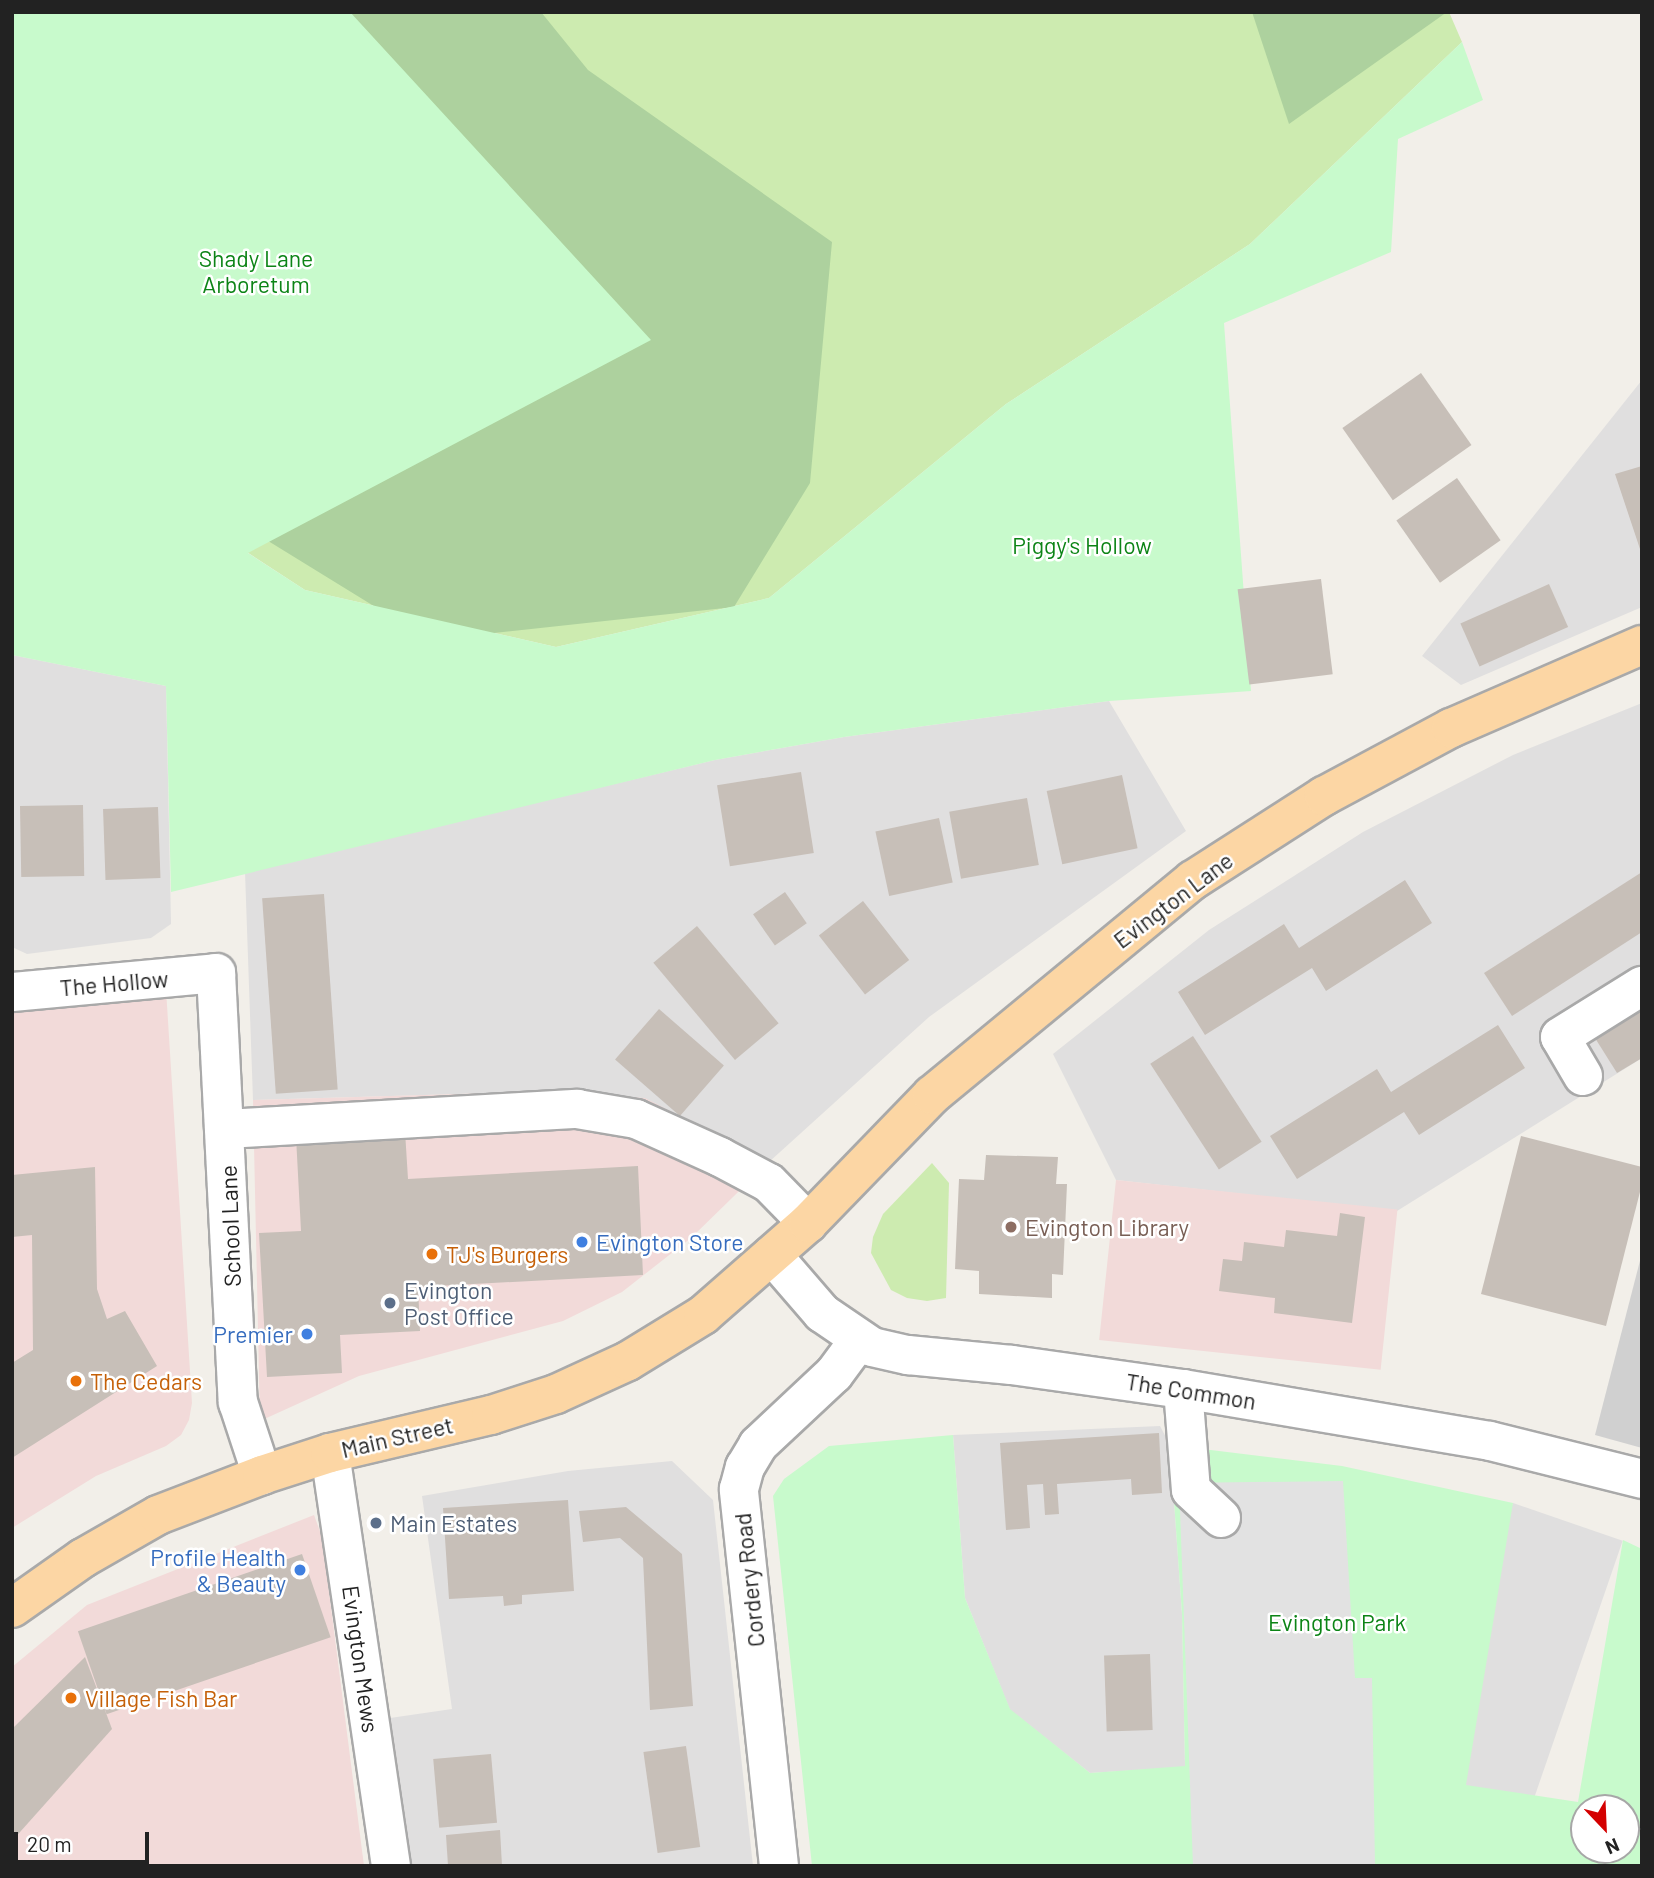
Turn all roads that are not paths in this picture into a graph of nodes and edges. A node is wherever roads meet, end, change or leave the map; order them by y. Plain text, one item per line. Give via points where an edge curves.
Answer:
1 (1642, 645) edge
2 (216, 973) joint
3 (1642, 986) edge
4 (12, 992) edge
5 (1583, 1076) dead end
6 (226, 1129) junction
7 (808, 1223) junction
8 (772, 1255) junction
9 (859, 1340) junction
10 (1183, 1390) junction
11 (330, 1453) junction
12 (262, 1475) junction
13 (1642, 1479) edge
14 (1221, 1518) dead end
15 (12, 1608) edge
16 (391, 1866) edge
17 (779, 1866) edge

1 - 7 main road, Evington Lane via 1451,728 1324,796 1193,880 932,1095
2 - 4 street, The Hollow
2 - 6 street, School Lane
3 - 5 street via 1560,1037
6 - 7 street via 578,1109 636,1119 720,1157 769,1183
6 - 12 street, School Lane via 238,1402
7 - 8 main road, Evington Lane
8 - 9 street, The Common via 822,1313
8 - 11 main road, Main Street via 703,1315 628,1361 556,1394 491,1415
9 - 10 street, The Common via 908,1356 1012,1365
9 - 17 street, Cordery Road via 834,1374 758,1445 745,1466 739,1489
10 - 13 street, The Common via 1490,1441
10 - 14 street via 1191,1490
11 - 12 main road, Main Street
11 - 16 street, Evington Mews
12 - 15 main road, Main Street via 158,1515 83,1558

